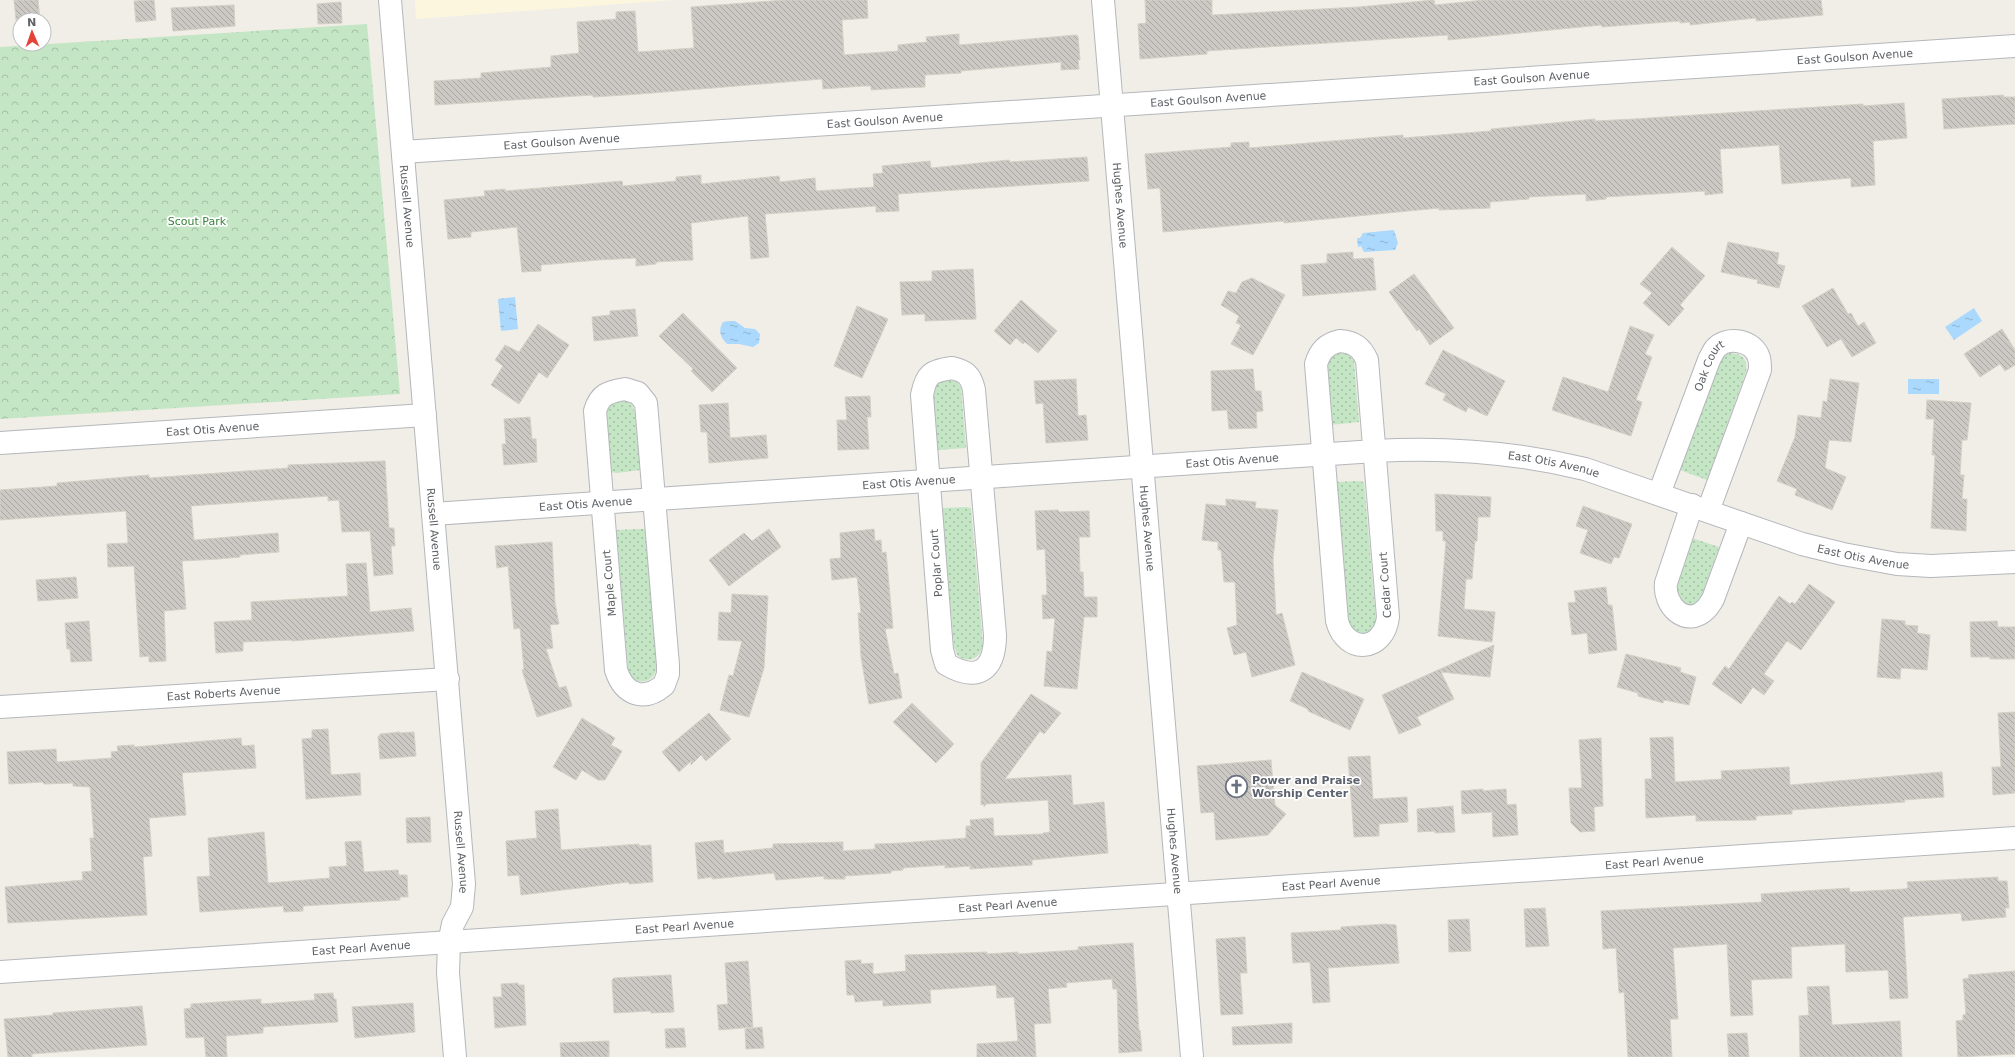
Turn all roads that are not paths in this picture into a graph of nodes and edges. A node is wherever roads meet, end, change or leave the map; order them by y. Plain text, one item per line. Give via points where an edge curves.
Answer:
1 (390, 0) edge
2 (1103, 0) edge
3 (2015, 46) edge
4 (1112, 106) junction
5 (402, 152) junction
6 (425, 415) junction
7 (0, 443) edge
8 (1375, 451) junction
9 (1323, 455) junction
10 (1142, 467) junction
11 (981, 478) junction
12 (930, 482) junction
13 (1659, 494) junction
14 (654, 500) junction
15 (602, 503) junction
16 (1700, 508) junction
17 (433, 514) junction
18 (1741, 523) junction
19 (2015, 562) edge
20 (448, 679) junction
21 (0, 707) edge
22 (2015, 838) edge
23 (1178, 894) junction
24 (449, 943) junction
25 (0, 972) edge
26 (455, 1057) edge
27 (1192, 1057) edge

1 - 5 street, Russell Avenue
2 - 4 street, Hughes Avenue
3 - 4 street, East Goulson Avenue
4 - 5 street, East Goulson Avenue
4 - 10 street, Hughes Avenue
5 - 6 street, Russell Avenue
6 - 7 street, East Otis Avenue
6 - 17 street, Russell Avenue
8 - 9 street, East Otis Avenue
8 - 9 street, Cedar Court via 1367,360 1364,352 1357,346 1340,341 1324,348 1316,364
8 - 9 street, Cedar Court via 1388,617 1384,634 1368,644 1349,642 1343,636 1337,621
8 - 13 street, East Otis Avenue via 1474,450 1548,460 1585,468
9 - 10 street, East Otis Avenue
10 - 11 street, East Otis Avenue
10 - 23 street, Hughes Avenue
11 - 12 street, East Otis Avenue
11 - 12 street, Poplar Court via 972,380 965,371 939,369 929,374 922,395
11 - 12 street, Poplar Court via 995,648 992,660 985,670 974,674 958,671 946,664 942,650
12 - 14 street, East Otis Avenue
13 - 16 street, East Otis Avenue
13 - 16 street, Oak Court via 1709,360 1716,348 1725,342 1746,343 1754,349 1759,358 1760,370
14 - 15 street, East Otis Avenue
14 - 15 street, Maple Court via 646,403 638,393 625,389 611,391 598,400 595,411
14 - 15 street, Maple Court via 668,674 664,685 650,693 638,694 626,689 616,670
15 - 17 street, East Otis Avenue
16 - 18 street, East Otis Avenue
16 - 18 street, Oak Court via 1666,583 1667,600 1681,616 1698,615 1710,604
17 - 20 street, Russell Avenue
18 - 19 street, East Otis Avenue via 1802,544 1897,564 1931,566
20 - 21 street, East Roberts Avenue
20 - 24 street, Russell Avenue via 464,884 462,907 453,924
22 - 23 street, East Pearl Avenue
23 - 24 street, East Pearl Avenue
23 - 27 street, Hughes Avenue
24 - 25 street, East Pearl Avenue
24 - 26 street, Russell Avenue via 448,972

